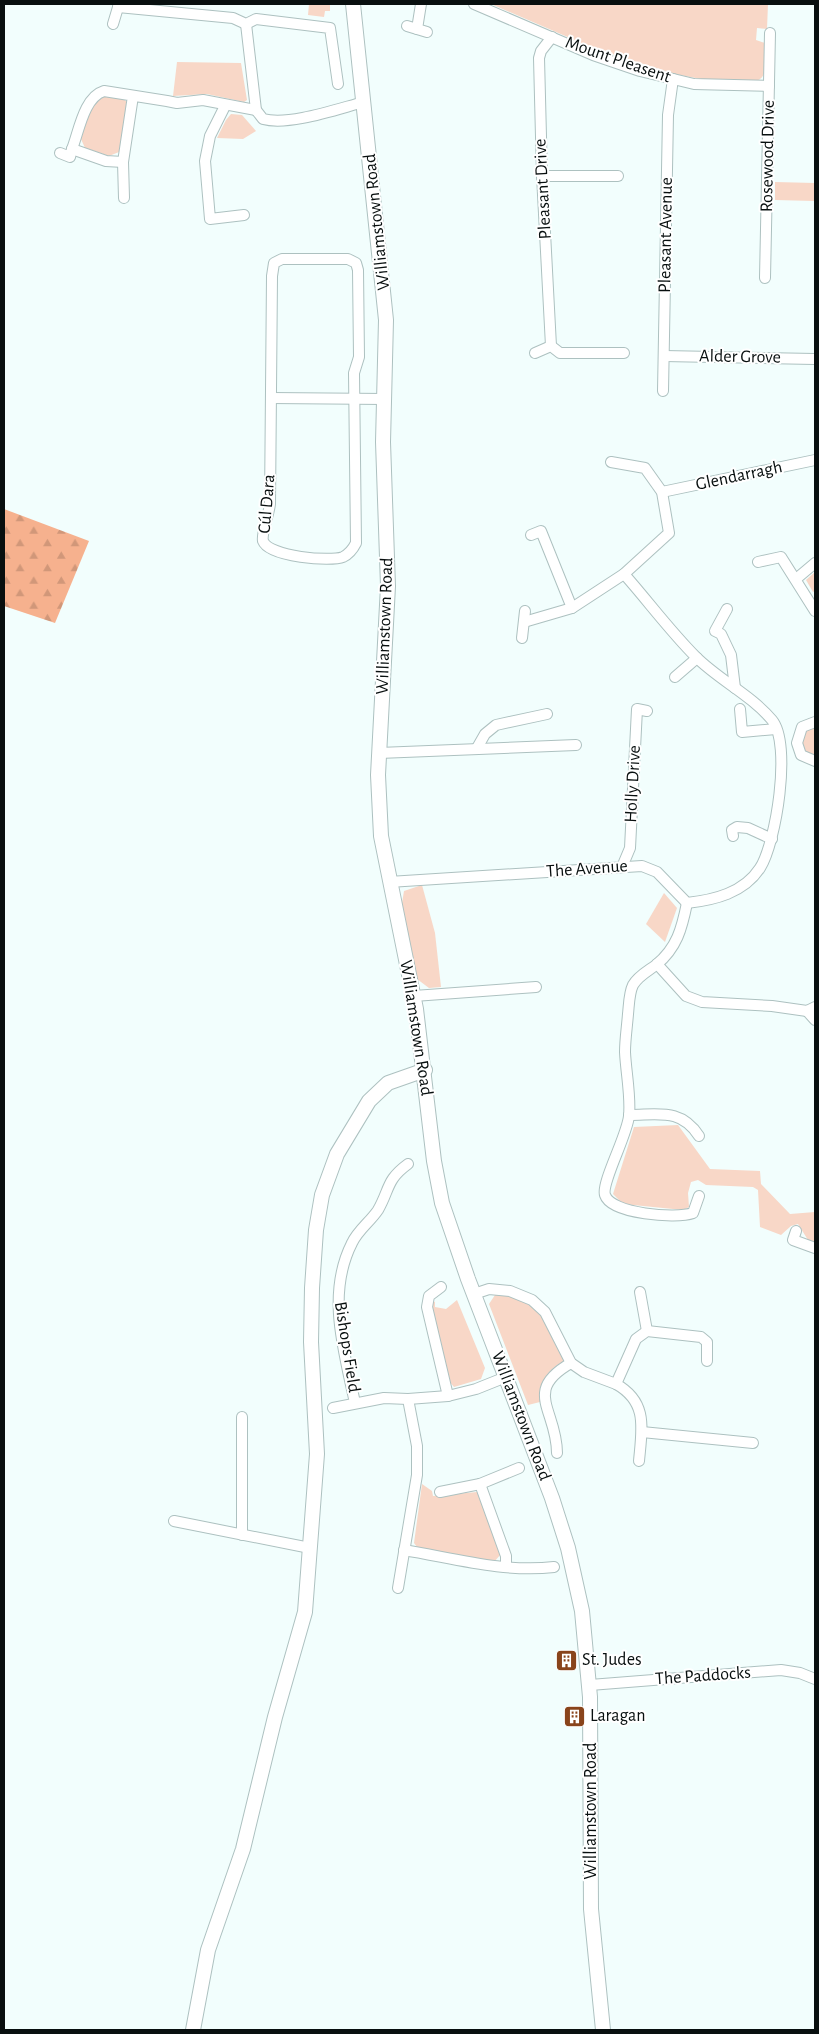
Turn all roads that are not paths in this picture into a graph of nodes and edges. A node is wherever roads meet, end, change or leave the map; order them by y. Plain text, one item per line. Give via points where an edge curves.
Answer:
1 (353, 4) edge
2 (421, 4) edge
3 (474, 4) edge
4 (118, 5) edge
5 (112, 24) dead end
6 (246, 24) junction
7 (417, 29) dead end
8 (770, 33) dead end
9 (552, 37) junction
10 (673, 79) junction
11 (338, 84) dead end
12 (769, 86) junction
13 (133, 96) junction
14 (364, 102) junction
15 (225, 106) junction
16 (256, 110) junction
17 (72, 149) junction
18 (60, 153) dead end
19 (123, 162) junction
20 (542, 176) junction
21 (618, 176) dead end
22 (124, 198) dead end
23 (244, 215) dead end
24 (765, 278) dead end
25 (551, 346) junction
26 (535, 353) dead end
27 (624, 354) dead end
28 (664, 356) junction
29 (815, 359) edge
30 (663, 391) dead end
31 (271, 398) junction
32 (354, 399) junction
33 (385, 399) junction
34 (815, 460) edge
35 (611, 462) dead end
36 (662, 492) junction
37 (531, 535) dead end
38 (758, 562) dead end
39 (815, 563) edge
40 (624, 574) junction
41 (796, 578) junction
42 (572, 608) junction
43 (727, 609) dead end
44 (815, 611) edge
45 (522, 638) dead end
46 (697, 658) junction
47 (675, 677) dead end
48 (735, 688) junction
49 (740, 709) dead end
50 (647, 711) dead end
51 (547, 714) dead end
52 (815, 722) edge
53 (776, 729) junction
54 (576, 745) dead end
55 (477, 748) junction
56 (379, 753) junction
57 (815, 761) edge
58 (733, 836) dead end
59 (772, 839) junction
60 (622, 867) junction
61 (389, 882) junction
62 (687, 903) junction
63 (656, 964) junction
64 (536, 987) dead end
65 (414, 996) junction
66 (811, 1009) edge
67 (815, 1020) edge
68 (424, 1070) junction
69 (629, 1115) junction
70 (699, 1136) dead end
71 (408, 1164) dead end
72 (699, 1196) dead end
73 (796, 1231) dead end
74 (815, 1248) edge
75 (442, 1287) dead end
76 (640, 1292) dead end
77 (474, 1294) junction
78 (647, 1331) junction
79 (707, 1361) dead end
80 (571, 1363) junction
81 (506, 1377) junction
82 (616, 1384) junction
83 (448, 1396) junction
84 (408, 1399) junction
85 (355, 1403) junction
86 (333, 1408) dead end
87 (242, 1417) dead end
88 (642, 1432) junction
89 (753, 1443) dead end
90 (557, 1452) dead end
91 (639, 1461) dead end
92 (519, 1468) dead end
93 (480, 1484) junction
94 (440, 1492) dead end
95 (174, 1521) dead end
96 (242, 1535) junction
97 (310, 1548) junction
98 (404, 1550) junction
99 (506, 1567) junction
100 (554, 1567) dead end
101 (398, 1588) dead end
102 (815, 1679) edge
103 (590, 1685) junction
104 (193, 2030) edge
105 (603, 2030) edge

1 - 14 street, Williamstown Road
2 - 7 street
3 - 9 street, Mount Pleasent
4 - 5 street
4 - 6 street via 233,18
6 - 11 street via 256,19 330,28
6 - 16 street
8 - 12 street, Rosewood Drive
9 - 10 street, Mount Pleasent via 615,63
9 - 20 street, Pleasant Drive via 539,58
10 - 12 street, Mount Pleasent via 717,86
10 - 28 street, Pleasant Avenue via 668,115
12 - 24 street, Rosewood Drive
13 - 15 street via 177,103 203,100
13 - 17 street via 104,91 93,96
13 - 19 street
14 - 16 street via 294,119 270,121 263,119
14 - 33 street, Williamstown Road via 384,293
15 - 16 street
15 - 23 street via 210,136 205,162 210,219
17 - 18 street via 70,156
17 - 19 street via 106,161
19 - 22 street
20 - 21 street
20 - 25 street, Pleasant Drive
25 - 26 street
25 - 27 street via 560,353
28 - 29 street, Alder Grove
28 - 30 street, Pleasant Avenue
31 - 32 street
31 - 32 street, Cúl Dara via 274,263 282,259 348,259 356,263 358,270 359,357 354,373
31 - 32 street, Cúl Dara via 270,504 263,541 282,554 322,557 342,557 356,543
32 - 33 street
33 - 56 street, Williamstown Road via 388,586
34 - 36 street, Glendarragh
35 - 36 street via 644,468
36 - 40 street via 669,533
37 - 42 street via 541,531
38 - 41 street via 781,557
39 - 41 street
40 - 42 street
40 - 46 street
41 - 44 street
42 - 45 street via 525,616
43 - 48 street via 714,631 722,634 731,655
46 - 47 street
46 - 48 street
48 - 53 street via 773,721
49 - 53 street via 742,732
50 - 60 street, Holly Drive via 637,709 630,848
51 - 55 street via 496,725 485,734
52 - 57 street via 802,727 797,743 801,755
53 - 59 street via 781,742 780,778
54 - 55 street
55 - 56 street
56 - 61 street, Williamstown Road via 378,815
58 - 59 street via 732,830 737,827 748,828
59 - 62 street via 760,868 741,887 714,900
60 - 61 street, The Avenue
60 - 62 street, The Avenue via 642,866 657,872
61 - 65 street, Williamstown Road
62 - 63 street via 672,951
63 - 66 street via 686,996 702,1002
63 - 69 street via 633,985 630,998 625,1050
64 - 65 street
65 - 68 street, Williamstown Road
66 - 67 street
68 - 77 street, Williamstown Road via 438,1187
68 - 97 street via 393,1080 369,1101 337,1154 322,1195 312,1288 311,1342 317,1454
69 - 70 street via 679,1116 692,1125
69 - 72 street via 620,1149 604,1186 605,1196 611,1204 621,1209 682,1217 693,1213
71 - 85 street, Bishops Field via 394,1175 378,1210 353,1240 343,1266 338,1298 342,1341
73 - 74 street via 793,1240
75 - 83 street via 429,1296 428,1308
76 - 78 street
77 - 80 street via 489,1290 510,1291 532,1300 545,1312
77 - 81 street, Williamstown Road
78 - 79 street via 701,1337 707,1342
78 - 82 street via 636,1339
80 - 82 street via 584,1372
80 - 90 street via 546,1381 544,1396 557,1437
81 - 83 street, Bishops Field
81 - 103 street, Williamstown Road via 568,1548 584,1623
82 - 88 street via 629,1391 637,1403
83 - 84 street, Bishops Field
84 - 85 street, Bishops Field via 384,1398
84 - 98 street via 417,1446 417,1475
85 - 86 street, Bishops Field
87 - 96 street
88 - 89 street
88 - 91 street
92 - 93 street
93 - 94 street
93 - 99 street via 506,1556
95 - 96 street
96 - 97 street
97 - 104 street via 307,1600 300,1635 277,1710 243,1849 208,1950
98 - 99 street
98 - 101 street
99 - 100 street via 532,1570
102 - 103 street, The Paddocks via 781,1670
103 - 105 street, Williamstown Road via 591,1909

